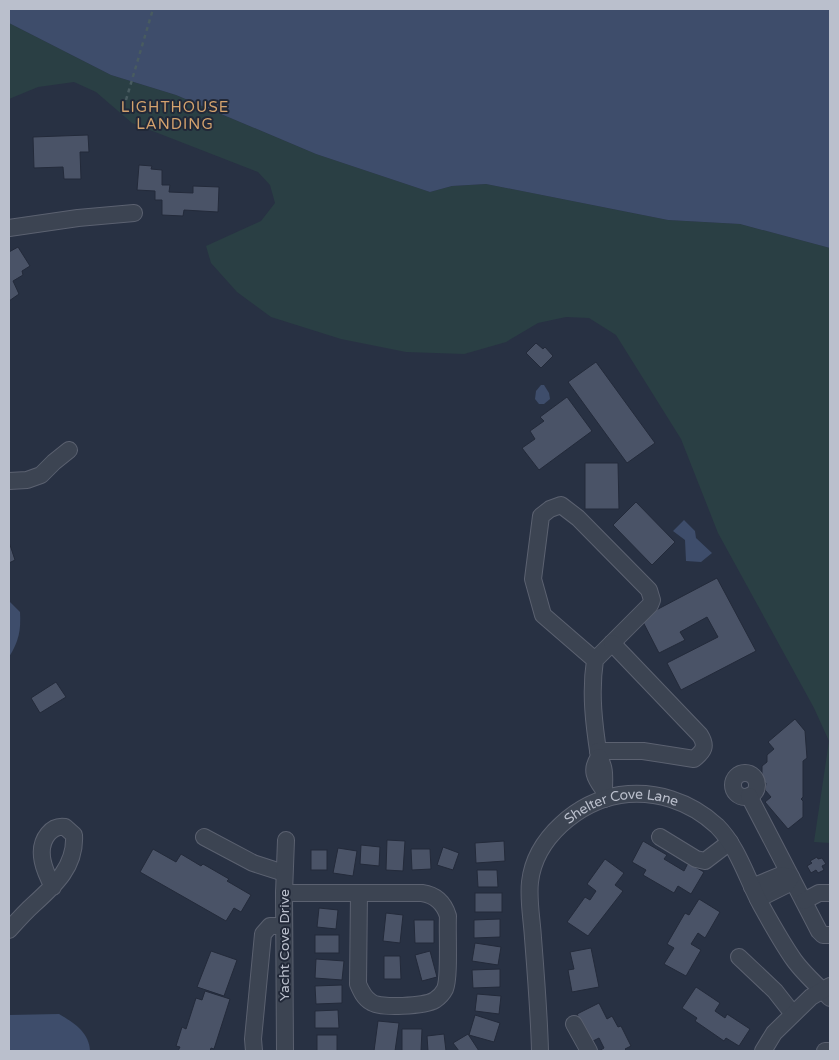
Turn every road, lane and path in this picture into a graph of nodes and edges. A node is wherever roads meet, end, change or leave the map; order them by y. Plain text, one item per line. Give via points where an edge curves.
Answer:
1 (152, 9) edge
2 (126, 100) dead end
3 (134, 213) dead end
4 (9, 228) edge
5 (69, 450) dead end
6 (9, 481) edge
7 (612, 643) junction
8 (595, 660) junction
9 (598, 754) junction
10 (604, 794) junction
11 (749, 796) dead end
12 (204, 837) dead end
13 (660, 837) dead end
14 (286, 840) dead end
15 (730, 842) junction
16 (284, 873) junction
17 (790, 877) junction
18 (53, 887) dead end
19 (284, 893) junction
20 (359, 893) junction
21 (755, 893) junction
22 (830, 893) edge
23 (804, 901) junction
24 (284, 926) junction
25 (9, 930) edge
26 (830, 935) edge
27 (738, 957) dead end
28 (828, 992) edge
29 (793, 1014) junction
30 (574, 1024) dead end
31 (254, 1051) edge
32 (285, 1051) edge
33 (540, 1051) edge
34 (589, 1051) edge
35 (763, 1051) edge

1 - 2 path
3 - 4 street
5 - 6 street via 41,475
7 - 8 street
7 - 8 street via 650,605 649,590 569,510 561,506 550,509 541,516 533,579 538,600 543,615
7 - 9 street via 700,735 705,748 694,759 643,751
8 - 9 street via 593,716
9 - 10 street via 606,777
10 - 15 street, Shelter Cove Lane via 672,798 708,818
10 - 33 street, Shelter Cove Lane via 568,818 548,840 536,859 533,871 530,896
11 - 17 street
12 - 16 street via 252,862
13 - 15 street via 705,861
14 - 16 street, Yacht Cove Drive
15 - 21 street, Shelter Cove Lane
16 - 19 street, Yacht Cove Drive
17 - 21 street via 781,875
17 - 23 street
18 - 25 street
19 - 20 street
19 - 24 street, Yacht Cove Drive
20 - 20 street via 422,893 433,896 445,907 448,916 447,982 434,1000 425,1004 381,1006 362,994 358,984
21 - 28 street, Shelter Cove Lane via 795,960
22 - 23 street via 819,893
23 - 26 street via 819,931
24 - 31 street via 270,926 264,934
24 - 32 street, Yacht Cove Drive
27 - 29 street via 775,991
28 - 29 street via 811,997
29 - 35 street via 774,1033
30 - 34 street

